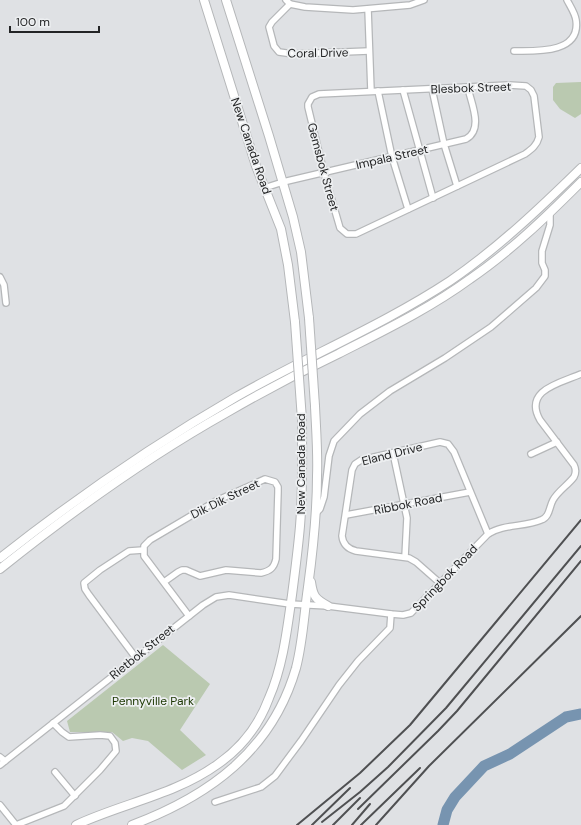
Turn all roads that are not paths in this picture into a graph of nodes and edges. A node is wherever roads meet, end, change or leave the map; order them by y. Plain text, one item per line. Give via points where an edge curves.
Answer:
1 (204, 0) edge
2 (226, 0) edge
3 (424, 0) edge
4 (567, 0) edge
5 (288, 2) edge
6 (368, 9) junction
7 (369, 51) junction
8 (514, 51) dead end
9 (468, 88) junction
10 (432, 89) junction
11 (403, 90) junction
12 (371, 91) junction
13 (378, 91) junction
14 (312, 97) joint
15 (444, 144) junction
16 (419, 150) junction
17 (392, 157) junction
18 (581, 168) edge
19 (324, 173) junction
20 (283, 182) junction
21 (581, 182) edge
22 (457, 186) junction
23 (264, 188) junction
24 (433, 198) junction
25 (408, 209) junction
26 (550, 213) junction
27 (347, 234) joint
28 (0, 277) edge
29 (6, 303) dead end
30 (581, 374) edge
31 (557, 442) junction
32 (393, 453) junction
33 (531, 454) dead end
34 (470, 492) junction
35 (405, 505) junction
36 (315, 515) junction
37 (346, 516) junction
38 (488, 534) junction
39 (143, 550) junction
40 (405, 557) junction
41 (0, 558) edge
42 (0, 569) edge
43 (310, 576) junction
44 (164, 582) junction
45 (441, 584) junction
46 (290, 604) junction
47 (305, 605) junction
48 (328, 606) junction
49 (391, 614) junction
50 (189, 616) junction
51 (136, 658) junction
52 (53, 723) junction
53 (0, 757) edge
54 (3, 763) edge
55 (55, 772) dead end
56 (76, 796) junction
57 (215, 802) dead end
58 (0, 805) edge
59 (16, 825) edge
60 (76, 825) edge
61 (132, 825) edge

1 - 23 main road, New Canada Road
2 - 20 main road, New Canada Road
3 - 6 street via 410,5
4 - 8 street via 576,20 576,29 571,40 561,47
5 - 6 street via 304,7
5 - 7 street, Coral Drive via 269,27 274,46 279,52 293,54
6 - 7 street
7 - 12 street
9 - 10 street, Blesbok Street
9 - 15 street, Impala Street via 476,120 474,132 466,139
9 - 22 street, Blesbok Street via 509,85 528,88 534,96 539,137 537,144 525,154
10 - 11 street, Blesbok Street
10 - 15 street
11 - 13 street, Blesbok Street
11 - 16 street
12 - 13 street, Blesbok Street
12 - 14 street, Blesbok Street via 319,94
13 - 17 street
14 - 19 street, Gemsbok Street via 308,104 309,111
15 - 16 street, Impala Street
15 - 22 street
16 - 17 street, Impala Street
16 - 24 street
17 - 19 street, Impala Street
17 - 25 street
18 - 41 main road via 498,245 448,282 388,317 265,380 195,421 82,496
19 - 20 street, Impala Street
19 - 27 street, Gemsbok Street via 340,228
20 - 23 street, Impala Street
20 - 36 main road, New Canada Road, bridge via 301,252 309,318 318,458
21 - 26 main road
22 - 24 street, Blesbok Street
23 - 46 main road, New Canada Road, bridge via 277,219 288,265 302,420 301,519
24 - 25 street, Blesbok Street
25 - 27 street, Blesbok Street via 356,234
26 - 36 street via 550,225 542,252 545,276 536,288 491,327 397,387 360,414 334,441 329,456 324,497
26 - 42 main road via 470,280 386,329 248,400 176,442 78,510
28 - 29 street via 4,285
30 - 31 street via 546,389 536,399 538,417
31 - 33 street
31 - 38 street via 574,465 575,471 574,476 555,498 548,516 539,521
32 - 34 street, Eland Drive via 440,442 446,443 454,452
32 - 35 street
32 - 37 street, Eland Drive via 361,460 355,464
34 - 35 street, Ribbok Road
34 - 38 street, Eland Drive
35 - 37 street, Ribbok Road
35 - 40 street via 408,522
36 - 43 main road, New Canada Road
37 - 40 street, Eland Drive via 342,538 348,548
38 - 45 street, Springbok Road
39 - 44 street via 144,556
39 - 44 street, Dik Dik Street via 150,540 216,501 264,479 277,484 276,559 272,569 261,573 222,571 200,576 182,570
39 - 51 street via 130,551 84,583 89,596
40 - 45 street, Eland Drive via 416,562
43 - 47 main road, New Canada Road
43 - 48 main road via 314,596
44 - 50 street
45 - 49 street, Springbok Road via 411,613
46 - 47 street, Rietbok Street
46 - 50 street, Rietbok Street via 223,595 208,601
46 - 60 main road, New Canada Road via 286,636 269,699 251,731 234,750 217,765 186,783
47 - 48 street, Springbok Road
47 - 61 main road, New Canada Road via 300,651 290,683 275,717 255,745 235,767 209,787 169,810
48 - 49 street, Springbok Road
49 - 57 street via 390,628 339,685 275,776 261,787
50 - 51 street, Rietbok Street
51 - 52 street, Rietbok Street
52 - 54 street, Rietbok Street
52 - 56 street via 68,737 108,736 115,743 114,755
53 - 54 street
55 - 56 street
56 - 59 street via 61,808
58 - 59 street

